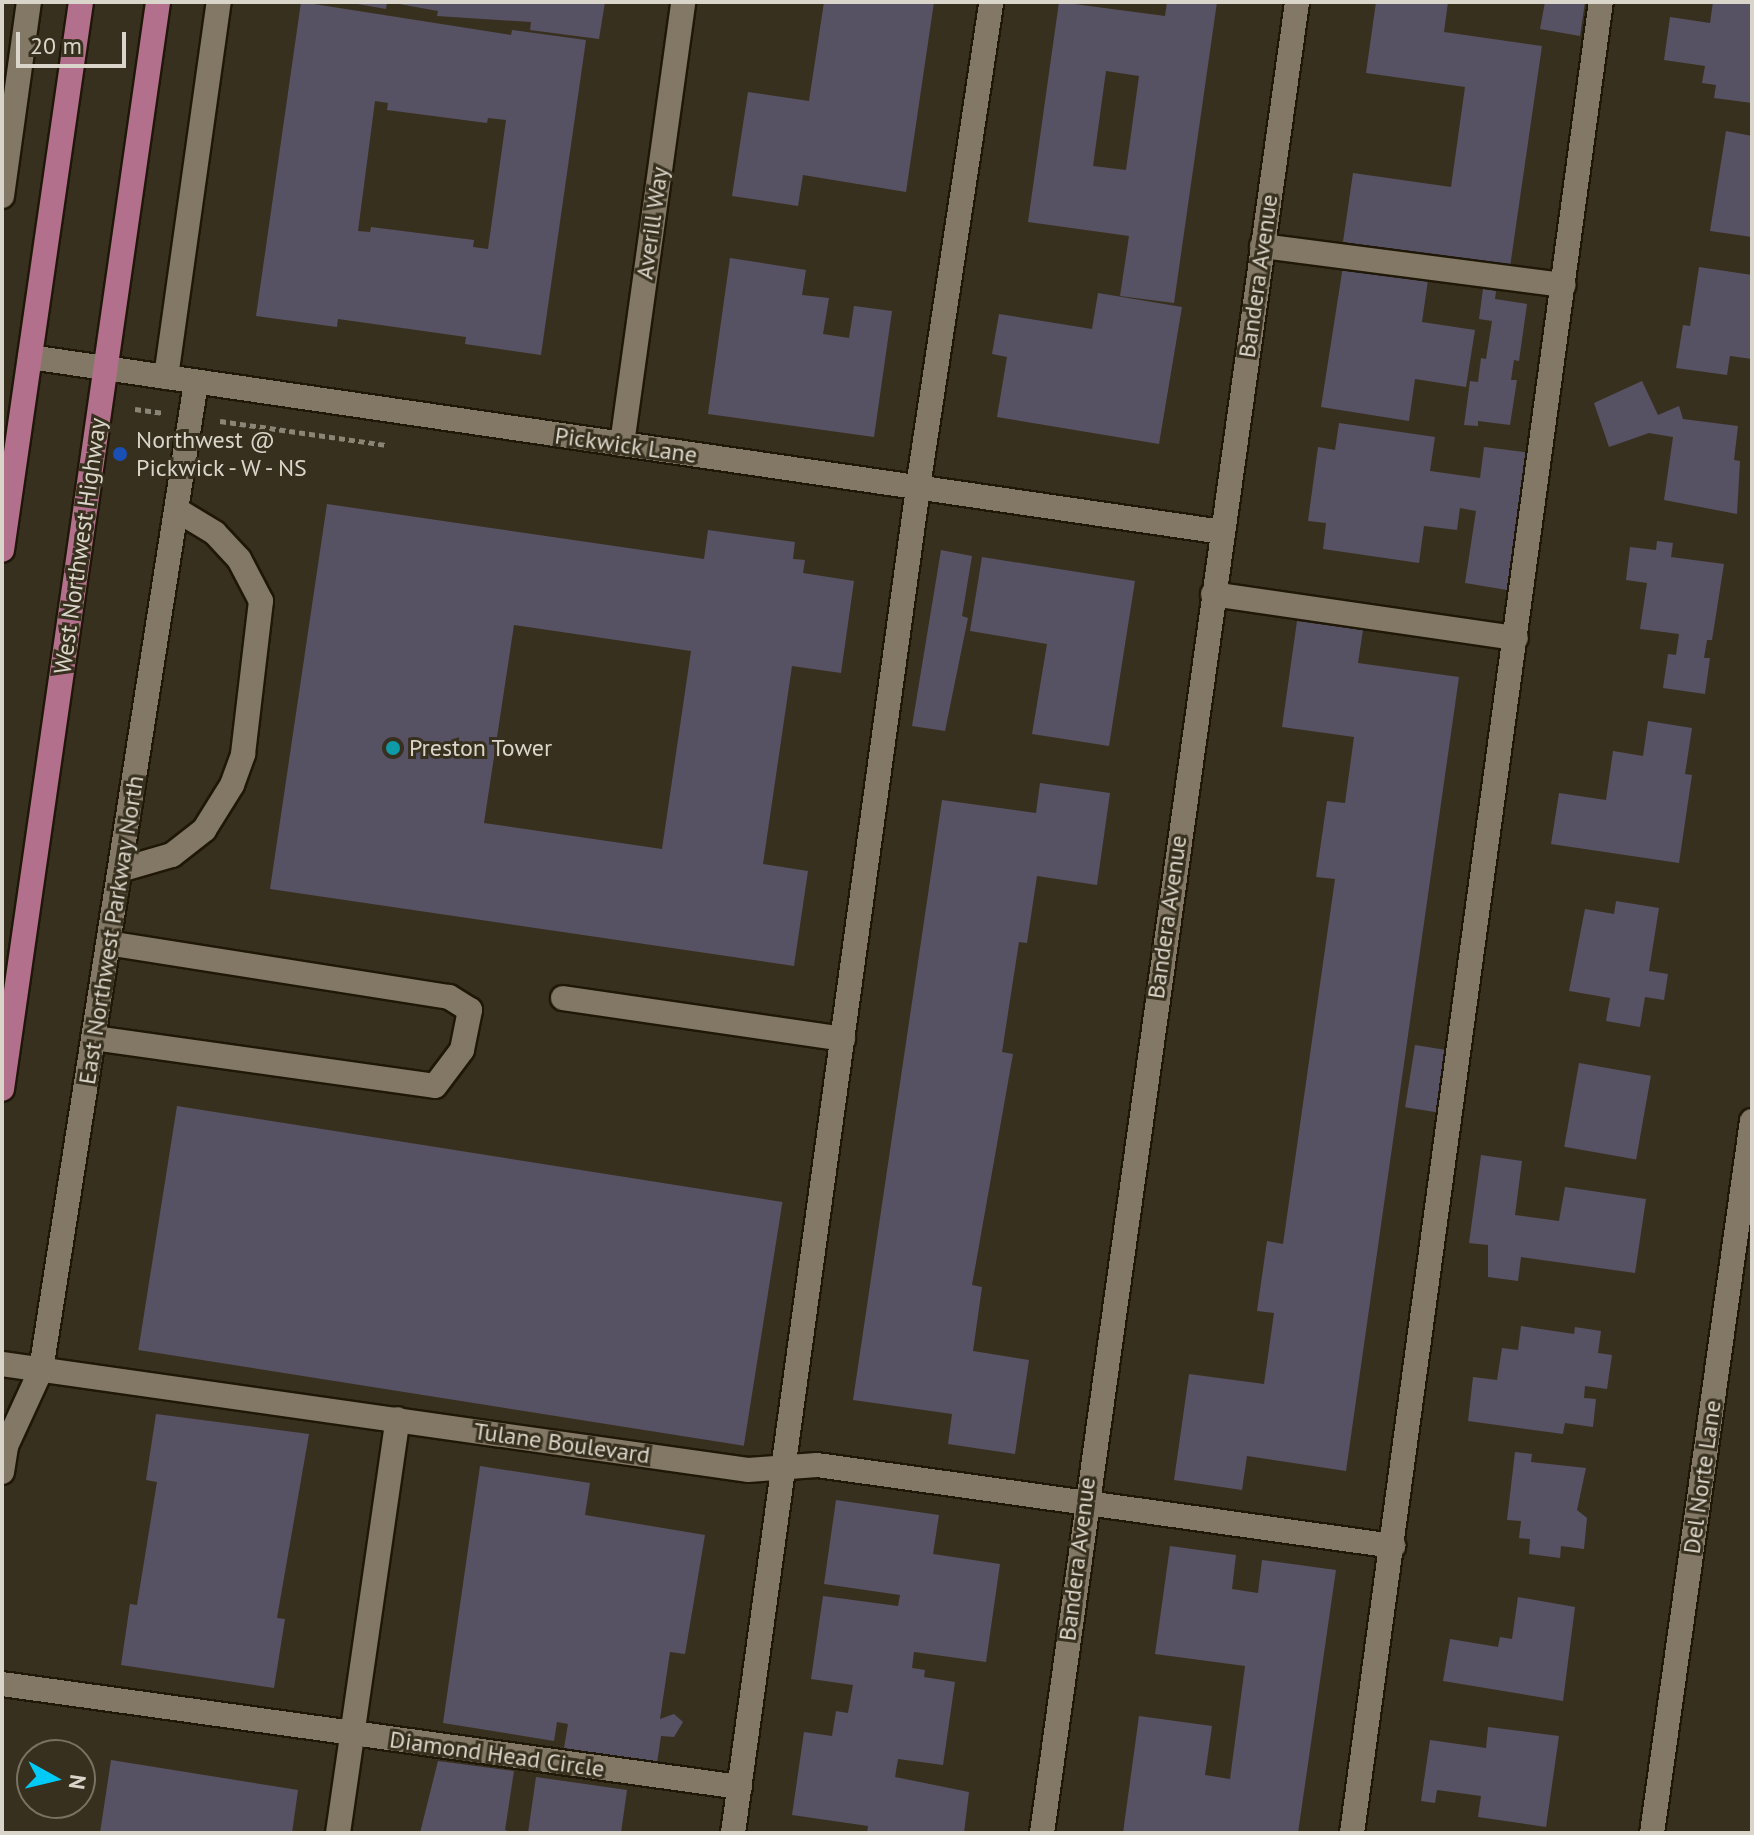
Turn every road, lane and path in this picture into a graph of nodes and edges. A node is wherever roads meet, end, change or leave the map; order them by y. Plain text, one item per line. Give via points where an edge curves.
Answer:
1 (29, 2) edge
2 (81, 2) edge
3 (158, 2) edge
4 (219, 2) edge
5 (683, 2) edge
6 (991, 2) edge
7 (1297, 2) edge
8 (1601, 2) edge
9 (2, 196) edge
10 (1262, 246) junction
11 (1563, 285) junction
12 (30, 357) junction
13 (105, 368) junction
14 (166, 377) junction
15 (196, 382) junction
16 (135, 409) dead end
17 (191, 417) junction
18 (622, 444) junction
19 (387, 445) dead end
20 (918, 487) junction
21 (177, 510) junction
22 (1222, 532) junction
23 (2, 550) edge
24 (1213, 594) junction
25 (1516, 638) junction
26 (120, 870) junction
27 (108, 943) junction
28 (563, 998) dead end
29 (94, 1038) junction
30 (843, 1039) junction
31 (2, 1089) edge
32 (1752, 1121) edge
33 (2, 1364) edge
34 (41, 1370) junction
35 (398, 1419) junction
36 (781, 1468) junction
37 (2, 1472) edge
38 (1084, 1500) junction
39 (1393, 1546) junction
40 (2, 1684) edge
41 (352, 1734) junction
42 (740, 1787) junction
43 (338, 1833) edge
44 (733, 1833) edge
45 (1042, 1833) edge
46 (1352, 1833) edge
47 (1652, 1833) edge

1 - 9 street
2 - 12 main road
3 - 13 main road, West Northwest Highway
4 - 14 street
5 - 18 street, Averill Way
6 - 20 street
7 - 10 street, Bandera Avenue
8 - 11 street
10 - 11 street
10 - 22 street, Bandera Avenue
11 - 25 street
12 - 13 street, Pickwick Lane
12 - 23 main road
13 - 14 street, Pickwick Lane
13 - 31 main road, West Northwest Highway
14 - 15 street, Pickwick Lane
15 - 17 street, East Northwest Parkway North
15 - 18 street, Pickwick Lane
16 - 17 path
17 - 19 path
17 - 21 street, East Northwest Parkway North
18 - 20 street, Pickwick Lane
20 - 22 street, Pickwick Lane
20 - 30 street
21 - 26 street, East Northwest Parkway North
21 - 26 street via 215,533 239,559 261,601 246,739 232,785 204,830 172,855
22 - 24 street, Bandera Avenue
24 - 25 street
24 - 38 street, Bandera Avenue
25 - 39 street
26 - 27 street, East Northwest Parkway North
27 - 29 street, East Northwest Parkway North
27 - 29 street via 449,997 470,1010 462,1050 435,1086
28 - 30 street
29 - 34 street, East Northwest Parkway North
30 - 36 street
32 - 47 street, Del Norte Lane
33 - 34 street, Tulane Boulevard
34 - 35 street, Tulane Boulevard
34 - 37 street, East Northwest Parkway North via 6,1446
35 - 36 street, Tulane Boulevard via 748,1470
35 - 41 street
36 - 38 street, Tulane Boulevard via 817,1465
36 - 42 street
38 - 39 street, Tulane Boulevard
38 - 45 street, Bandera Avenue
39 - 46 street
40 - 41 street, Diamond Head Circle
41 - 42 street, Diamond Head Circle
41 - 43 street
42 - 44 street

